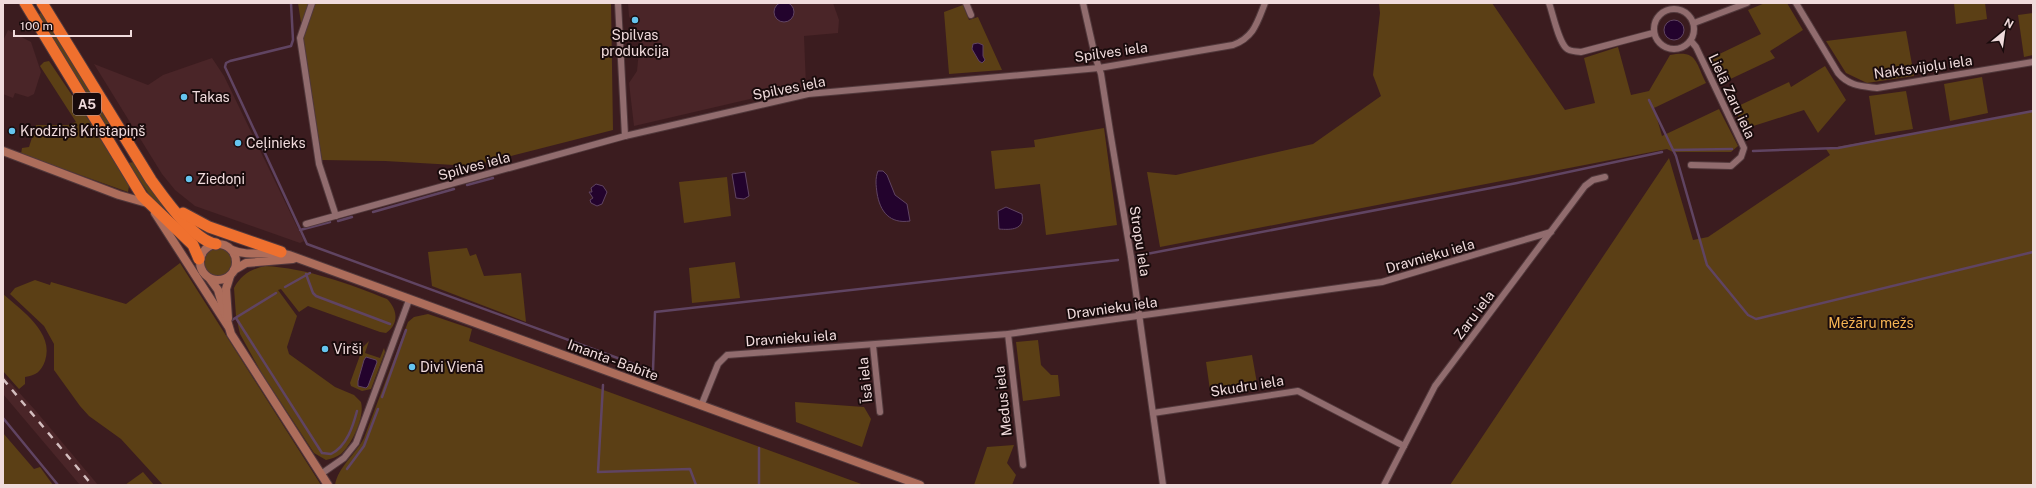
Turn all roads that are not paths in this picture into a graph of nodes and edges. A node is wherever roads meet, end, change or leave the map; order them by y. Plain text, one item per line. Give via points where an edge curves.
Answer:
1 (25, 3) edge
2 (42, 3) edge
3 (312, 3) edge
4 (618, 3) edge
5 (966, 3) edge
6 (1083, 3) edge
7 (1265, 3) edge
8 (1549, 3) edge
9 (1747, 3) edge
10 (1796, 3) edge
11 (971, 15) dead end
12 (1694, 23) junction
13 (1654, 33) junction
14 (1691, 41) junction
15 (2033, 62) edge
16 (1099, 68) junction
17 (625, 136) junction
18 (3, 151) edge
19 (1691, 165) dead end
20 (1605, 177) dead end
21 (166, 201) junction
22 (150, 204) junction
23 (336, 216) junction
24 (306, 224) dead end
25 (1551, 232) junction
26 (216, 244) junction
27 (232, 250) junction
28 (280, 252) junction
29 (199, 259) junction
30 (298, 259) junction
31 (232, 273) junction
32 (210, 279) junction
33 (409, 300) junction
34 (1138, 317) junction
35 (228, 326) junction
36 (1008, 334) junction
37 (873, 345) junction
38 (701, 406) junction
39 (880, 412) dead end
40 (1153, 412) junction
41 (1404, 446) junction
42 (1022, 465) dead end
43 (321, 474) junction
44 (328, 485) edge
45 (920, 485) edge
46 (1163, 485) edge
47 (1384, 485) edge

1 - 22 highway, A5 via 142,196
2 - 21 highway, A5
3 - 23 street via 300,38 319,164
4 - 17 street
5 - 11 street
6 - 16 street, Stropu iela
7 - 16 street, Spilves iela via 1253,31 1241,42
8 - 13 street via 1561,40 1565,47 1572,51 1581,52
9 - 12 street
10 - 15 street, Naktsvijoļu iela via 1843,79 1854,86 1878,88
12 - 13 street via 1688,14 1679,9 1669,9 1657,18
12 - 14 street
13 - 14 street via 1657,42 1665,48 1674,50 1684,48
14 - 19 street, Lielā Zaru iela via 1744,148 1742,157 1731,166
16 - 17 street, Spilves iela via 808,94
16 - 34 street, Stropu iela via 1131,257
17 - 23 street, Spilves iela
18 - 22 main road
20 - 25 street, Zaru iela via 1593,180 1585,186
21 - 26 highway, A5 via 202,238
21 - 28 highway via 209,227
22 - 29 highway, A5 via 193,246
22 - 35 main road, A5
23 - 24 street, Spilves iela
25 - 34 street, Dravnieku iela via 1382,282
25 - 41 street, Zaru iela via 1435,386
26 - 27 main road
26 - 29 main road via 203,250
27 - 28 main road, Imanta - Babīte via 245,254
27 - 31 main road via 236,258
28 - 30 main road, Imanta - Babīte
29 - 32 main road via 203,273
30 - 31 main road, Imanta - Babīte via 246,263
30 - 33 main road, Imanta - Babīte
31 - 32 main road via 221,280
31 - 35 main road via 226,289 229,307
32 - 35 main road via 218,290
33 - 38 main road, Imanta - Babīte
33 - 43 street via 356,442 344,458
34 - 36 street, Dravnieku iela
34 - 40 street, Stropu iela
35 - 43 main road
36 - 37 street, Dravnieku iela
36 - 42 street, Medus iela
37 - 38 street, Dravnieku iela via 727,355 718,364
37 - 39 street, Īsā iela
38 - 45 main road, Imanta - Babīte
40 - 41 street, Skudru iela via 1298,391
40 - 46 street, Stropu iela
41 - 47 street, Zaru iela
43 - 44 main road

